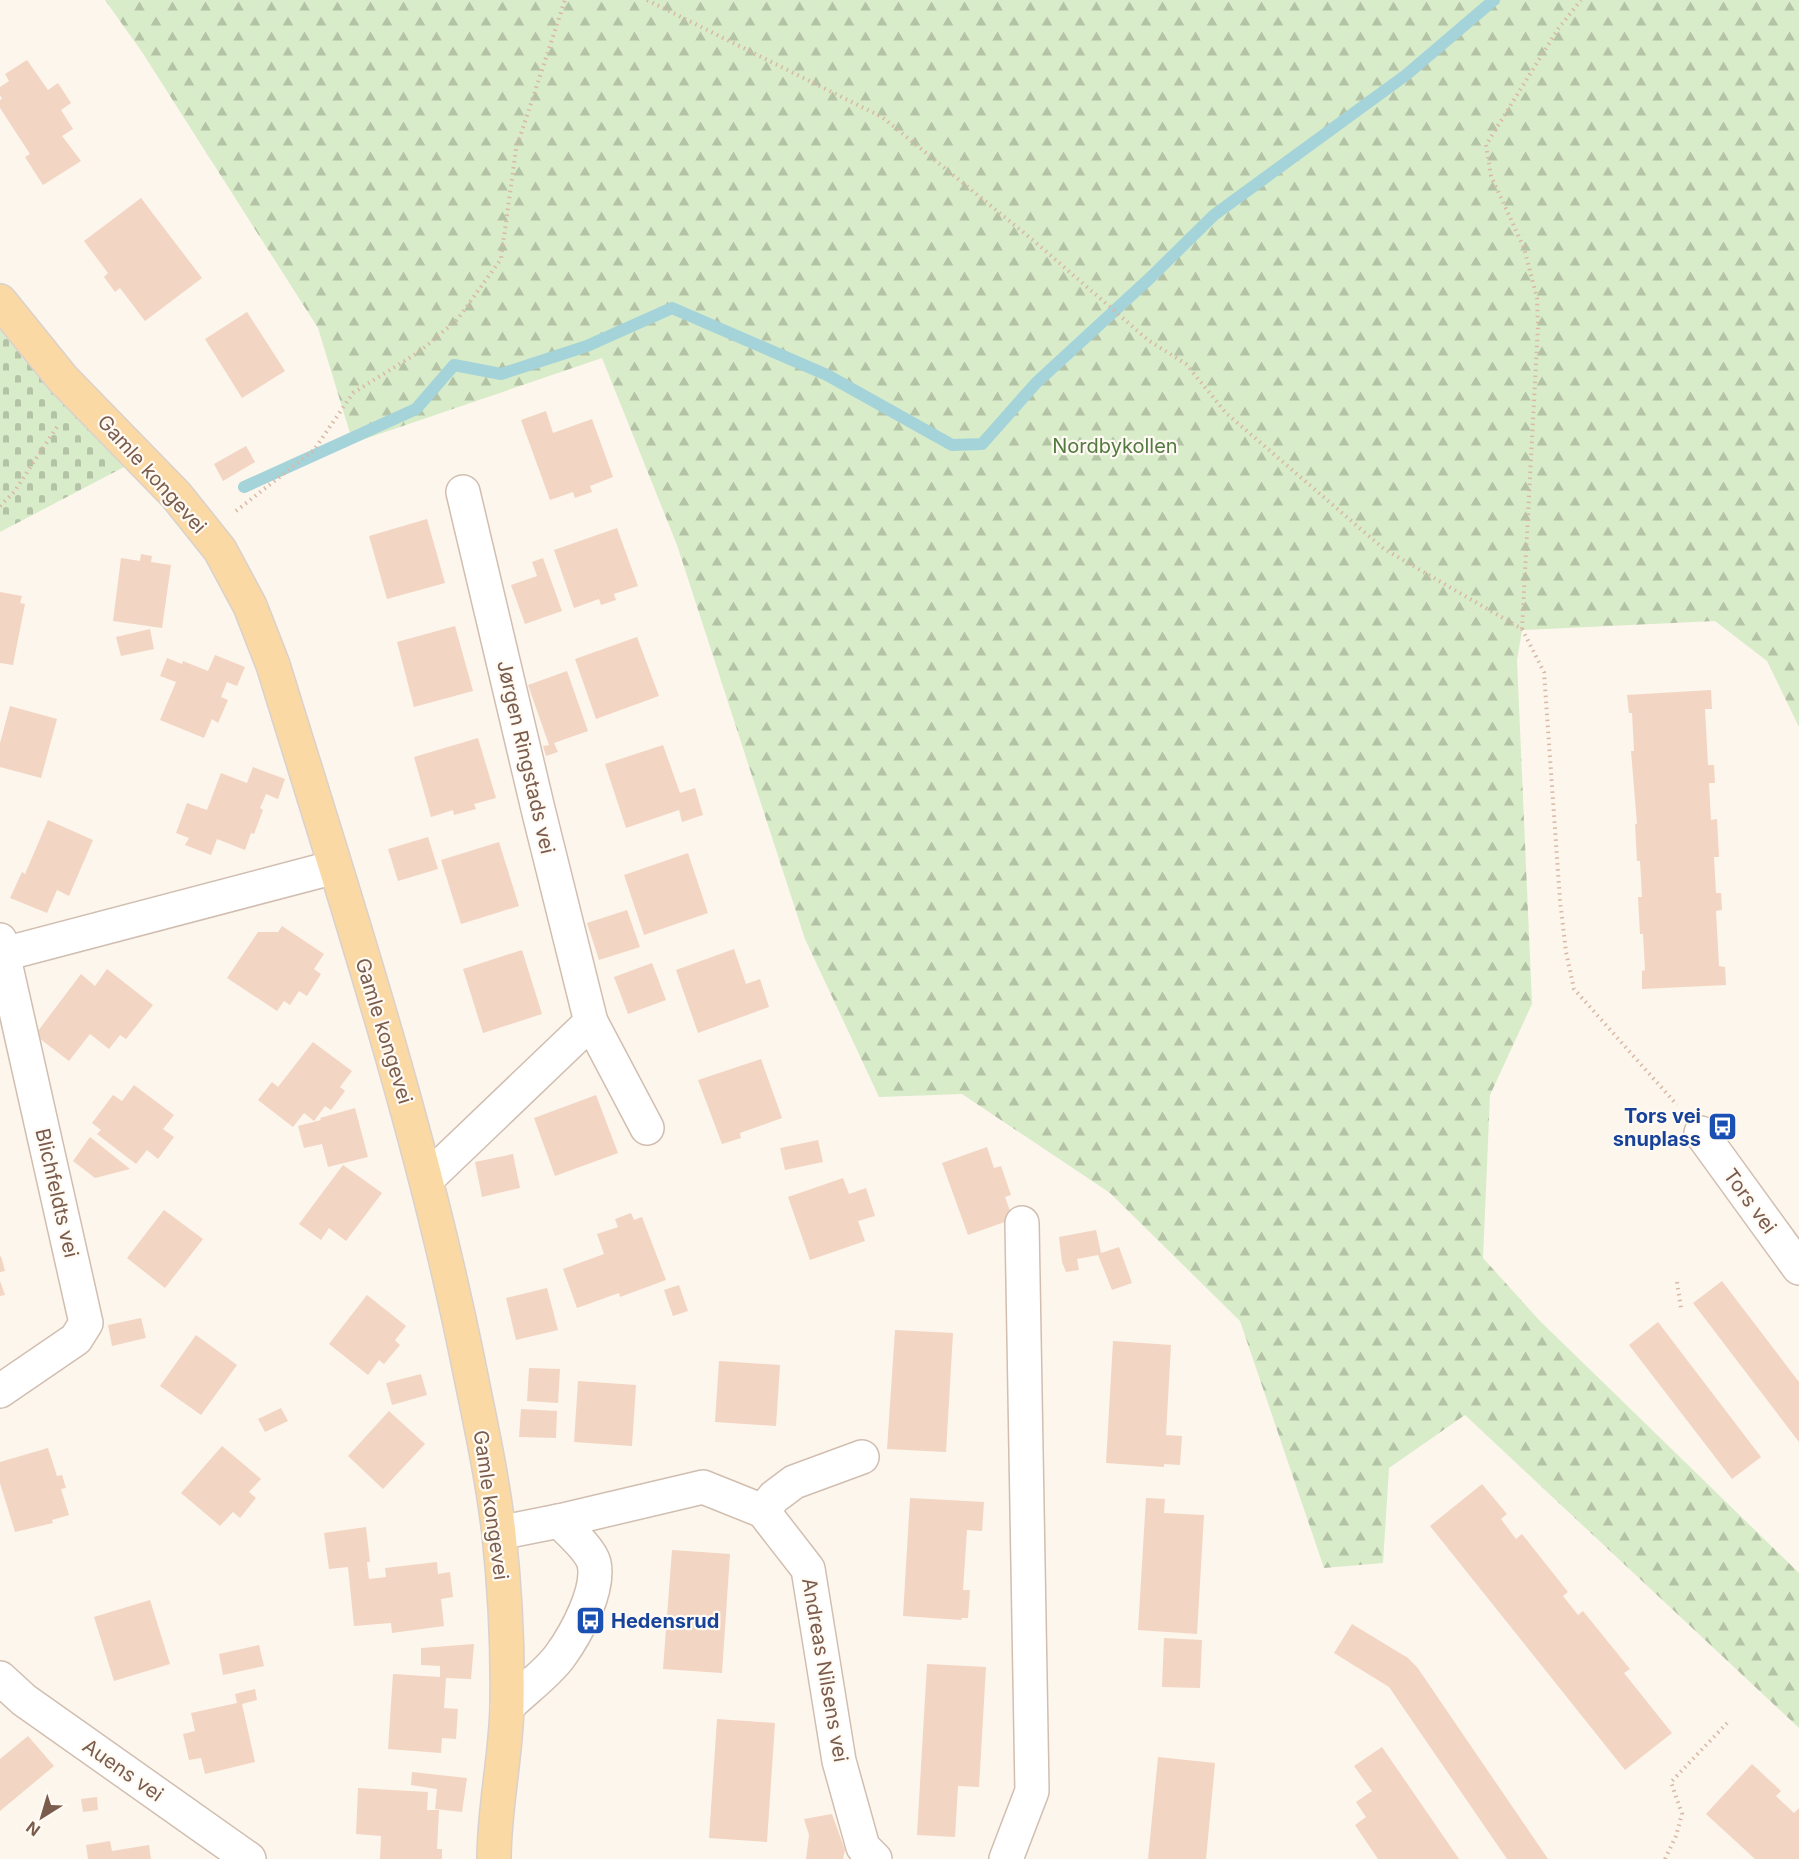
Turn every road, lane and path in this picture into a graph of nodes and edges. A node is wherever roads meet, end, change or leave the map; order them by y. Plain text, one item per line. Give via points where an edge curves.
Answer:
1 (565, 0) edge
2 (647, 0) edge
3 (1581, 0) edge
4 (0, 301) edge
5 (85, 401) junction
6 (463, 492) dead end
7 (0, 506) edge
8 (207, 533) junction
9 (1522, 629) junction
10 (334, 867) junction
11 (2, 947) edge
12 (591, 1022) junction
13 (647, 1128) dead end
14 (1701, 1133) joint
15 (427, 1179) junction
16 (1022, 1223) dead end
17 (1799, 1268) edge
18 (1677, 1282) dead end
19 (1681, 1308) dead end
20 (0, 1391) edge
21 (862, 1457) dead end
22 (763, 1511) junction
23 (559, 1521) junction
24 (499, 1533) junction
25 (0, 1678) edge
26 (507, 1707) junction
27 (1729, 1721) dead end
28 (249, 1859) edge
29 (494, 1859) edge
30 (875, 1859) edge
31 (1006, 1859) edge
32 (1665, 1859) edge

1 - 8 path via 516,149 501,259 456,320 419,352 353,393 314,450
2 - 9 path via 882,117 1148,340 1186,364 1226,413 1384,549
3 - 9 path via 1558,29 1486,145 1491,176 1524,248 1538,298
4 - 5 main road, Gamle kongevei
5 - 7 path via 62,419 14,492
5 - 8 main road, Gamle kongevei via 176,495
6 - 12 street, Jørgen Ringstads vei
8 - 10 main road, Gamle kongevei via 233,573 266,642
9 - 14 path via 1544,672 1560,900 1574,989
10 - 11 street, Blichfeldts vei
10 - 15 main road, Gamle kongevei
11 - 20 street, Blichfeldts vei via 86,1323 75,1339
12 - 13 street, Jørgen Ringstads vei
12 - 15 street
14 - 17 street, Tors vei
15 - 24 main road, Gamle kongevei via 452,1283
16 - 31 street via 1032,1791
18 - 19 path
21 - 22 street via 794,1482
22 - 23 street via 703,1487
22 - 30 street, Andreas Nilsens vei via 808,1569 839,1761 863,1847
23 - 24 street
23 - 26 street via 579,1540 594,1563 593,1596 559,1657
24 - 26 main road, Gamle kongevei
25 - 28 street, Auens vei via 24,1700
26 - 29 main road, Gamle kongevei
27 - 32 path via 1671,1782 1682,1814

